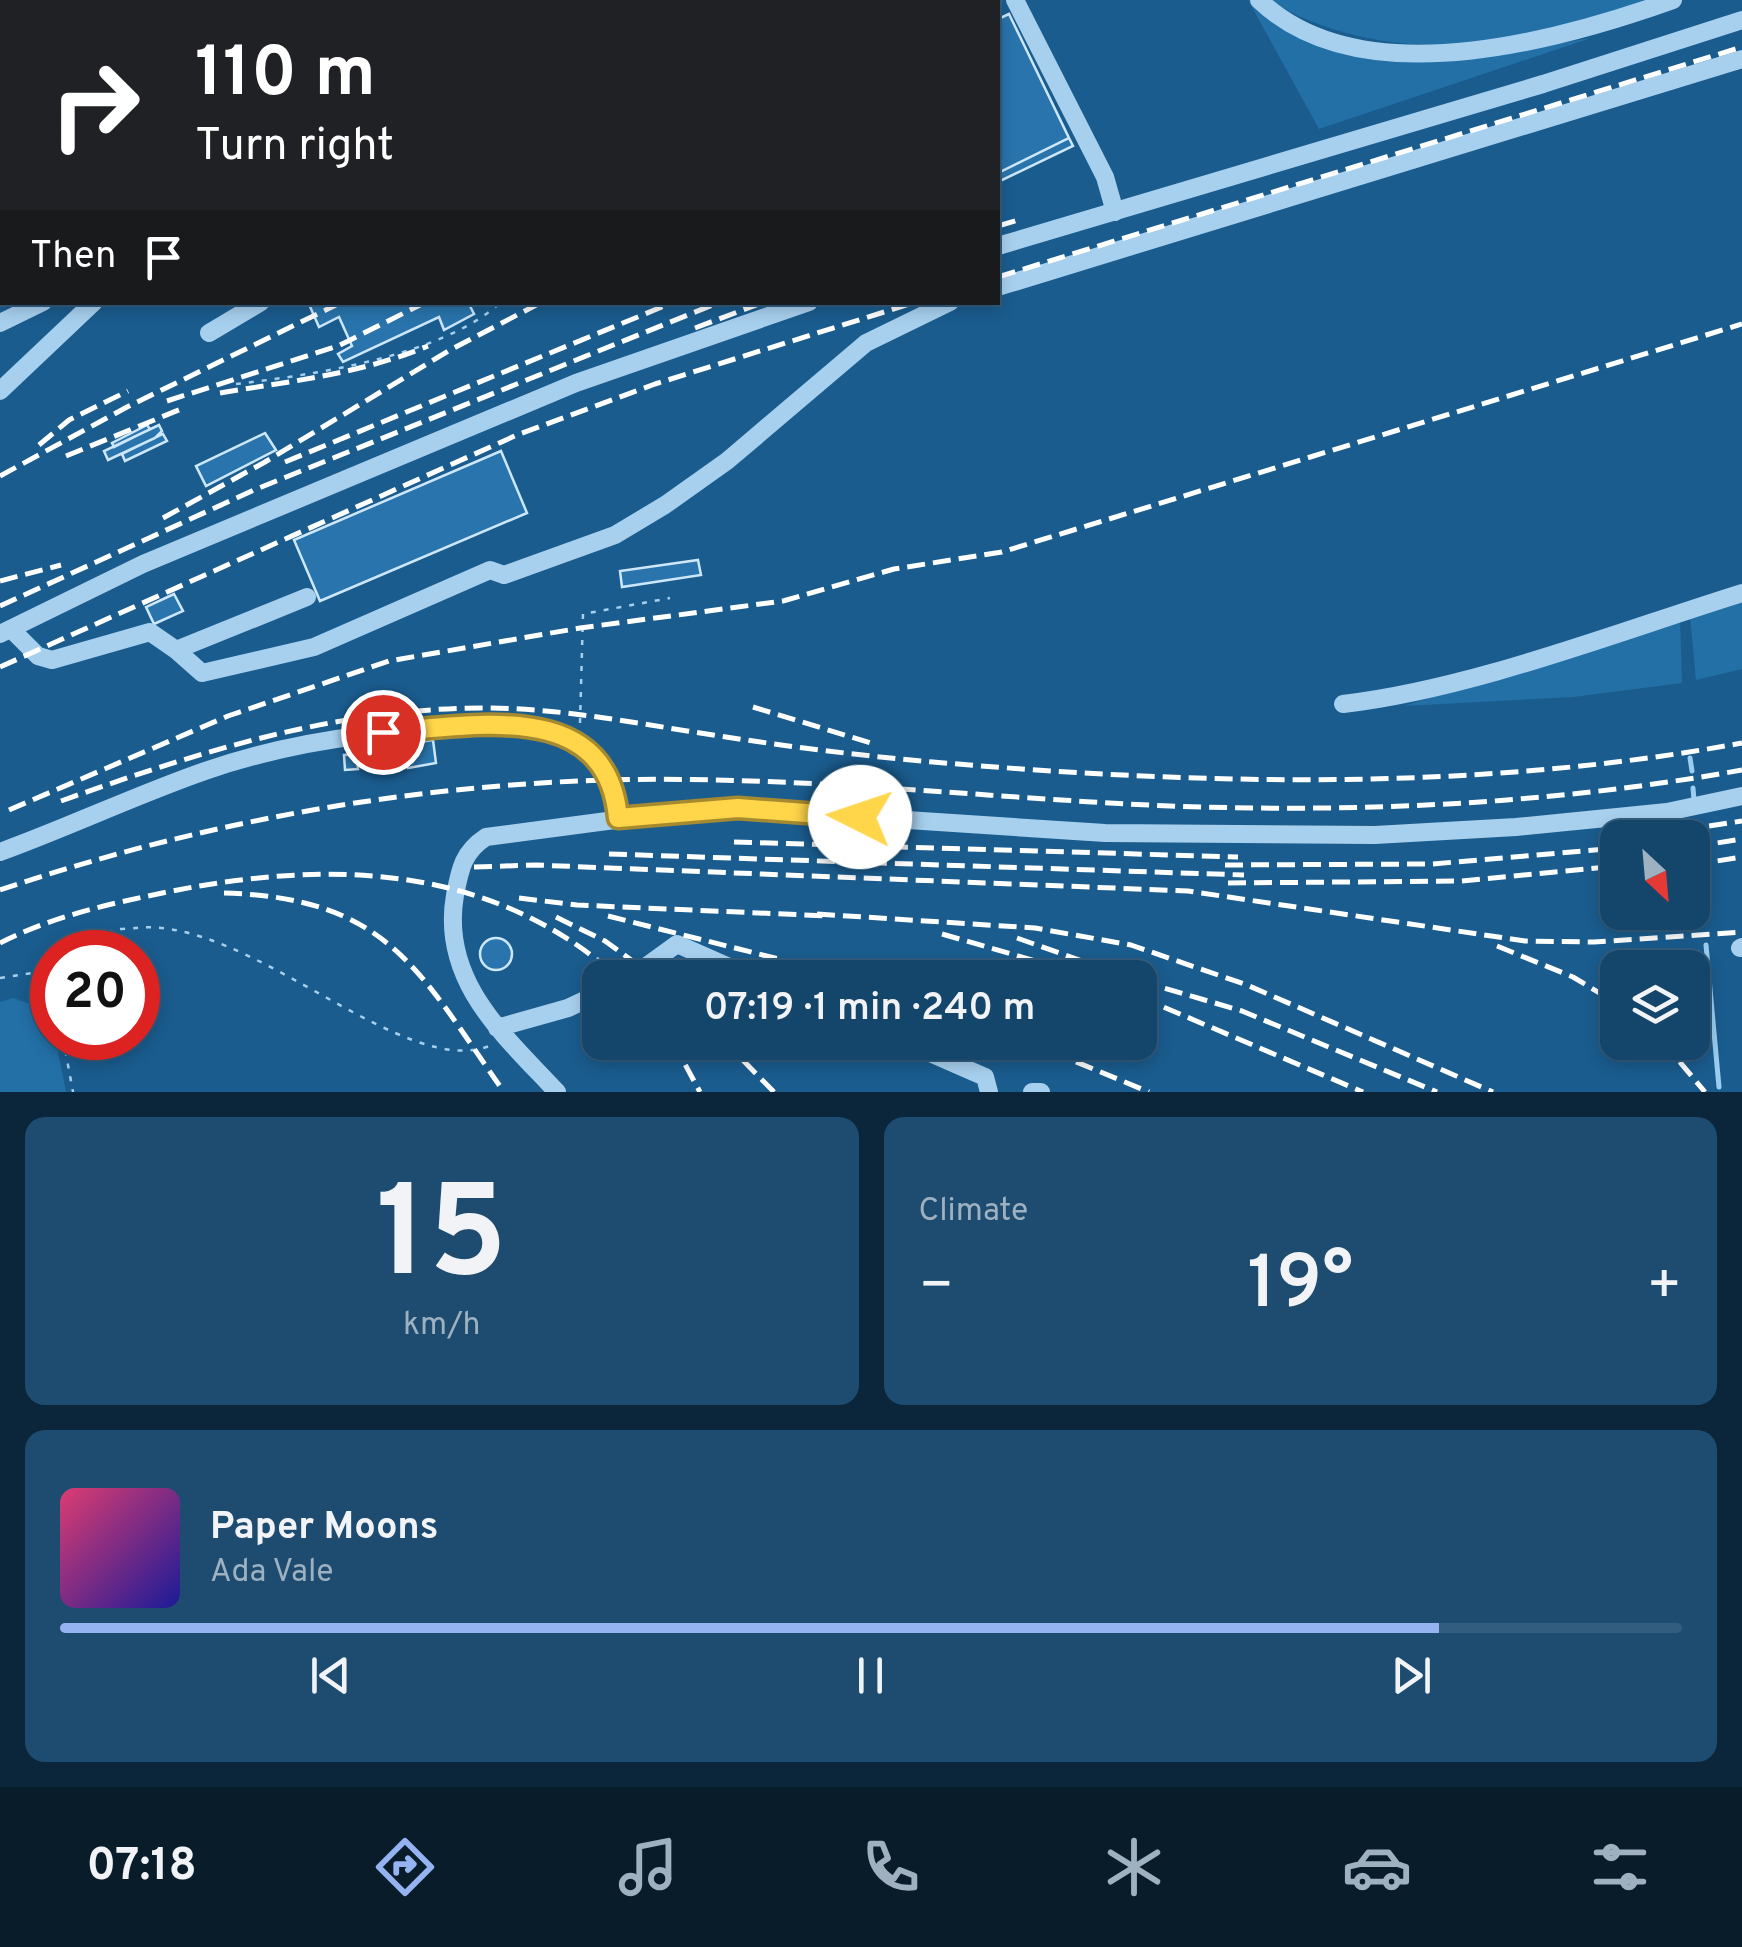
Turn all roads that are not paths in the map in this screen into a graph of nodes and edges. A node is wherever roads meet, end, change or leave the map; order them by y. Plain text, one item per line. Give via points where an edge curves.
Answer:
1 (1015, 0) edge
2 (1259, 0) edge
3 (1673, 0) edge
4 (1742, 20) edge
5 (1742, 59) edge
6 (1115, 212) junction
7 (1000, 245) edge
8 (1000, 286) edge
9 (37, 305) edge
10 (91, 305) edge
11 (256, 305) edge
12 (800, 305) edge
13 (944, 305) edge
14 (0, 323) edge
15 (209, 334) dead end
16 (0, 391) edge
17 (1742, 592) edge
18 (308, 597) dead end
19 (5, 632) edge
20 (176, 650) junction
21 (1343, 704) dead end
22 (1742, 796) edge
23 (618, 818) junction
24 (0, 852) edge
25 (655, 960) edge
26 (713, 960) edge
27 (582, 1001) edge
28 (502, 1033) junction
29 (946, 1060) edge
30 (557, 1092) edge
31 (990, 1092) edge
32 (1032, 1092) edge
33 (1041, 1092) edge

1 - 6 lane via 1105,177
2 - 3 lane via 1277,17 1332,39 1385,51 1451,54 1536,43
4 - 6 lane
5 - 8 lane
6 - 7 lane
9 - 14 lane
10 - 16 lane
11 - 15 lane
12 - 19 lane via 576,383 143,564
13 - 20 lane via 866,344 727,461 614,535 504,576 490,570 376,622 274,658 202,673
17 - 21 lane via 1480,674
18 - 20 lane
19 - 20 lane via 52,660 150,632
22 - 23 lane via 1667,812 1535,826 1340,836 1106,833 738,808
23 - 24 lane via 616,790 604,764 577,740 545,728 353,734 206,771
23 - 28 lane via 486,838 470,848 452,917 456,957 467,986
25 - 26 lane via 677,944
27 - 28 lane
28 - 30 lane
29 - 31 lane via 985,1077
32 - 33 lane

